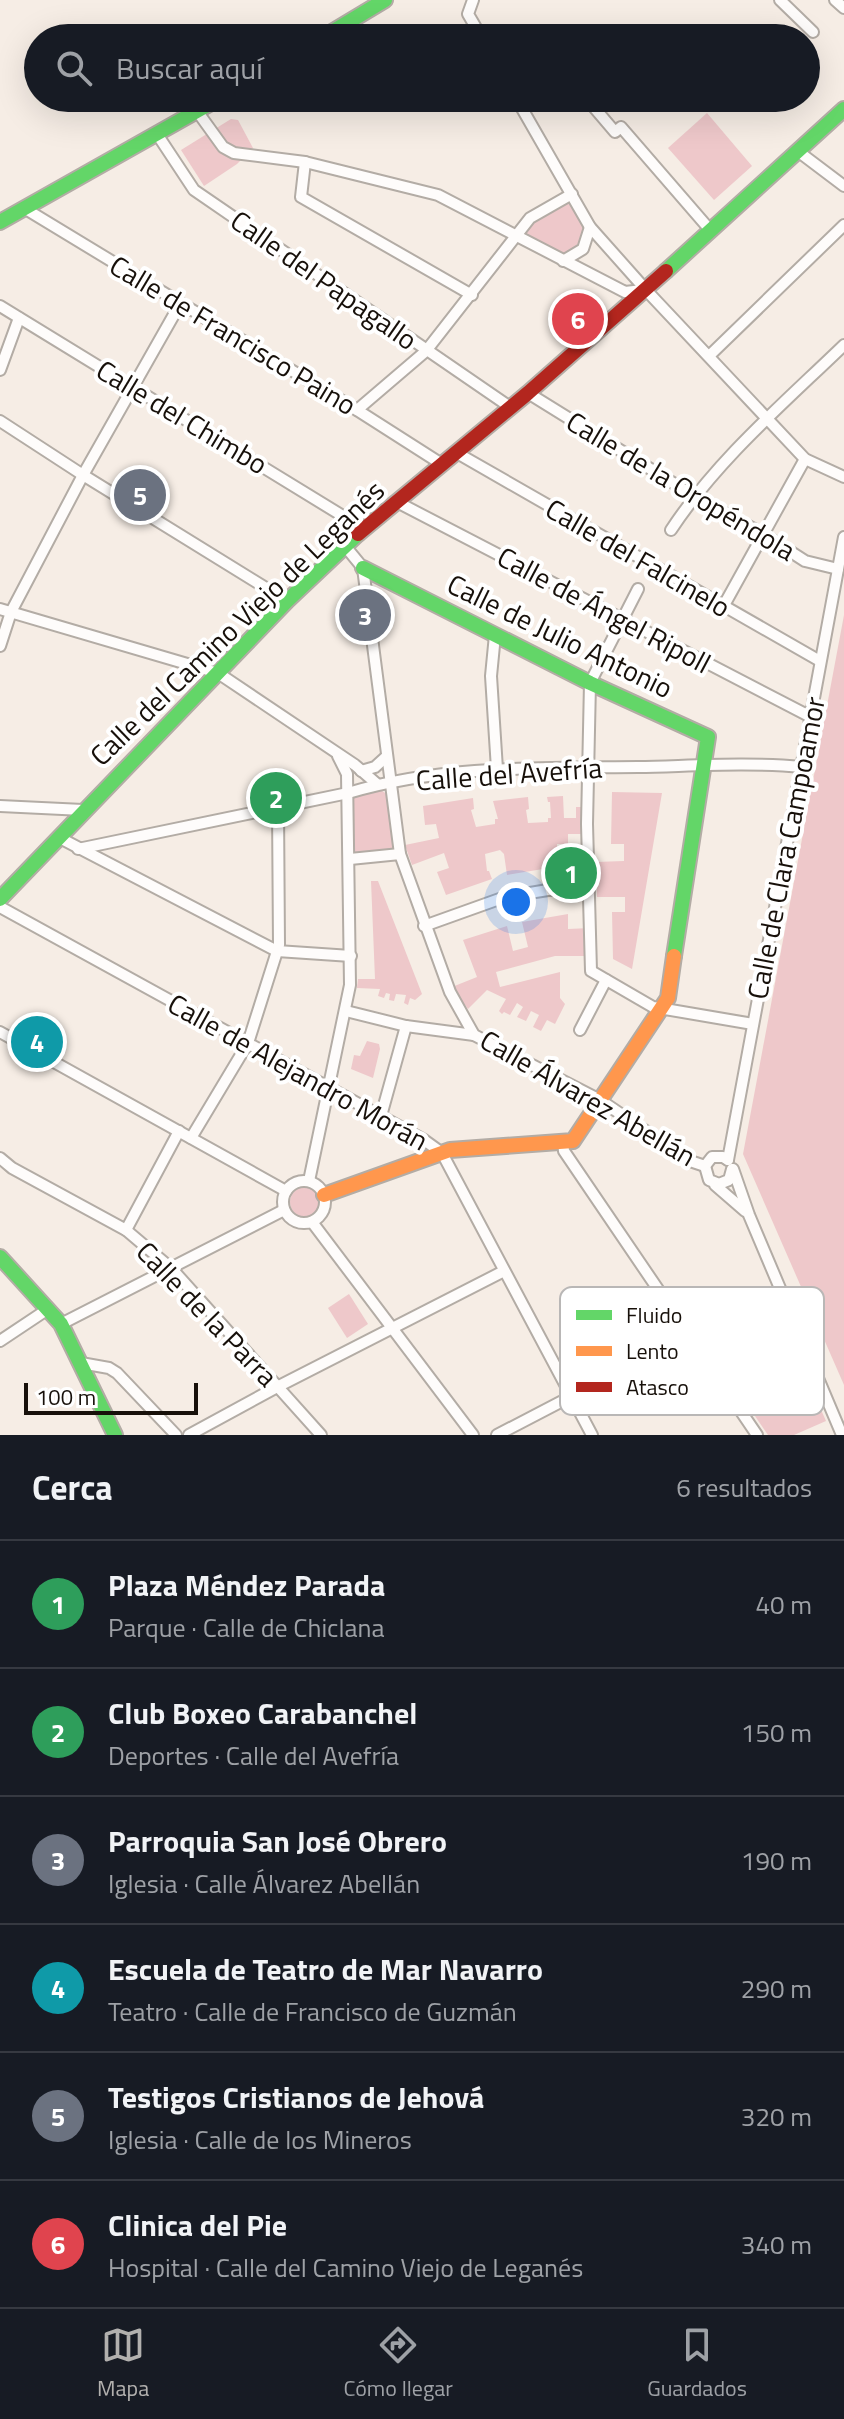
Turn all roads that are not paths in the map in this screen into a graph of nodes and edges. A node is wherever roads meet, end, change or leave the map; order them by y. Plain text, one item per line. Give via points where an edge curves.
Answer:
1 (385, 0) edge
2 (473, 0) edge
3 (780, 0) edge
4 (835, 0) edge
5 (844, 8) edge
6 (345, 24) edge
7 (474, 24) edge
8 (805, 24) edge
9 (844, 109) edge
10 (195, 112) edge
11 (198, 112) edge
12 (524, 112) edge
13 (593, 112) edge
14 (157, 134) junction
15 (799, 152) junction
16 (305, 162) junction
17 (844, 186) edge
18 (572, 194) junction
19 (24, 208) junction
20 (0, 222) edge
21 (844, 225) edge
22 (590, 227) junction
23 (711, 231) junction
24 (517, 237) junction
25 (563, 261) junction
26 (646, 290) junction
27 (472, 295) junction
28 (180, 304) junction
29 (0, 306) edge
30 (19, 318) junction
31 (844, 345) edge
32 (426, 351) junction
33 (709, 356) junction
34 (0, 370) edge
35 (133, 386) junction
36 (528, 393) junction
37 (510, 407) junction
38 (357, 410) junction
39 (767, 419) junction
40 (0, 421) edge
41 (457, 453) junction
42 (805, 459) junction
43 (440, 463) junction
44 (83, 475) junction
45 (844, 477) edge
46 (694, 496) junction
47 (397, 502) junction
48 (364, 529) junction
49 (671, 530) dead end
50 (763, 534) junction
51 (844, 537) edge
52 (345, 546) junction
53 (363, 568) junction
54 (838, 569) junction
55 (638, 589) dead end
56 (287, 601) junction
57 (723, 607) junction
58 (5, 611) edge
59 (621, 620) junction
60 (495, 635) junction
61 (0, 646) edge
62 (820, 661) junction
63 (218, 673) junction
64 (590, 683) junction
65 (811, 717) junction
66 (338, 756) junction
67 (386, 757) junction
68 (705, 766) junction
69 (802, 767) junction
70 (587, 768) junction
71 (497, 769) junction
72 (361, 771) junction
73 (383, 784) junction
74 (348, 793) junction
75 (0, 806) edge
76 (278, 808) junction
77 (83, 810) junction
78 (58, 837) junction
79 (78, 849) junction
80 (400, 854) junction
81 (350, 859) junction
82 (589, 889) junction
83 (0, 899) edge
84 (0, 907) edge
85 (424, 926) junction
86 (277, 951) junction
87 (351, 956) junction
88 (606, 980) junction
89 (661, 1008) junction
90 (346, 1011) junction
91 (753, 1024) junction
92 (406, 1026) junction
93 (580, 1030) dead end
94 (0, 1032) edge
95 (474, 1035) junction
96 (248, 1043) junction
97 (329, 1088) junction
98 (600, 1100) junction
99 (381, 1116) junction
100 (179, 1131) junction
101 (191, 1138) junction
102 (563, 1142) junction
103 (442, 1153) junction
104 (0, 1158) edge
105 (730, 1164) junction
106 (705, 1166) junction
107 (309, 1181) junction
108 (713, 1183) junction
109 (286, 1191) junction
110 (324, 1195) junction
111 (284, 1210) junction
112 (749, 1215) junction
113 (312, 1222) junction
114 (126, 1230) junction
115 (0, 1257) edge
116 (172, 1269) junction
117 (504, 1271) junction
118 (656, 1287) edge
119 (780, 1287) edge
120 (48, 1309) junction
121 (61, 1324) junction
122 (391, 1329) junction
123 (0, 1341) edge
124 (81, 1363) junction
125 (560, 1375) edge
126 (277, 1387) junction
127 (824, 1392) edge
128 (560, 1401) edge
129 (582, 1415) edge
130 (744, 1415) edge
131 (115, 1435) edge
132 (176, 1435) edge
133 (189, 1435) edge
134 (321, 1435) edge
135 (473, 1435) edge
136 (497, 1435) edge
137 (592, 1435) edge
138 (757, 1435) edge
139 (842, 1435) edge

1 - 6 street
2 - 7 street via 468,14
3 - 8 street
4 - 5 street
9 - 15 street, Calle del Camino Viejo de Leganés
10 - 14 street
11 - 16 street via 223,147 234,153
12 - 18 street
13 - 23 street via 615,132 621,127
14 - 19 street
14 - 32 street, Calle del Papagallo via 194,190
15 - 17 street
15 - 23 street, Calle del Camino Viejo de Leganés
16 - 24 street via 438,195
16 - 27 street via 301,197
18 - 22 street
18 - 24 street via 530,218
19 - 20 street
19 - 28 street, Calle de Francisco Paino
21 - 33 street
22 - 25 street via 583,249
22 - 26 street
23 - 26 street, Calle del Camino Viejo de Leganés
24 - 25 street
24 - 27 street
25 - 26 street via 625,292
26 - 33 street
26 - 36 street, Calle del Camino Viejo de Leganés
27 - 32 street
28 - 35 street
28 - 38 street, Calle de Francisco Paino
29 - 30 street, Calle del Chimbo
30 - 34 street
30 - 35 street, Calle del Chimbo
31 - 39 street
32 - 37 street, Calle del Papagallo
32 - 38 street
33 - 39 street
35 - 44 street
35 - 48 street, Calle del Chimbo
36 - 37 street, Calle del Camino Viejo de Leganés
36 - 46 street, Calle de la Oropéndola
37 - 41 street, Calle del Camino Viejo de Leganés
38 - 43 street, Calle de Francisco Paino
39 - 42 street
39 - 46 street
40 - 44 street
41 - 43 street, Calle del Camino Viejo de Leganés
41 - 57 street, Calle del Falcinelo
42 - 45 street
42 - 50 street
43 - 47 street, Calle del Camino Viejo de Leganés
44 - 56 street
44 - 58 street
46 - 49 street
46 - 50 street, Calle de la Oropéndola
47 - 48 street, Calle del Camino Viejo de Leganés
47 - 59 street, Calle de Ángel Ripoll
48 - 52 street, Calle del Camino Viejo de Leganés
50 - 54 street, Calle de la Oropéndola via 805,561
50 - 57 street
51 - 54 street, Calle de Clara Campoamor
52 - 53 street
52 - 56 street, Calle del Camino Viejo de Leganés
53 - 60 street, Calle de Julio Antonio
53 - 67 street, Calle Álvarez Abellán
54 - 62 street, Calle de Clara Campoamor
55 - 59 street
56 - 63 street, Calle del Camino Viejo de Leganés
57 - 62 street, Calle del Falcinelo
58 - 61 street
58 - 63 street
59 - 64 street
59 - 65 street, Calle de Ángel Ripoll
60 - 64 street, Calle de Julio Antonio
60 - 71 street via 491,676
62 - 65 street, Calle de Clara Campoamor
63 - 66 street
63 - 77 street, Calle del Camino Viejo de Leganés
64 - 68 street, Calle de Julio Antonio via 708,737
64 - 70 street
65 - 69 street, Calle de Clara Campoamor
66 - 72 street
66 - 74 street
67 - 72 street
67 - 73 street, Calle Álvarez Abellán
68 - 69 street, Calle del Avefría
68 - 70 street, Calle del Avefría
68 - 89 street via 668,998
69 - 91 street, Calle de Clara Campoamor
70 - 71 street, Calle del Avefría
70 - 82 street
71 - 73 street, Calle del Avefría
72 - 73 street
73 - 74 street, Calle del Avefría
73 - 80 street, Calle Álvarez Abellán
74 - 76 street, Calle del Avefría
74 - 81 street
75 - 77 street
76 - 79 street, Calle del Avefría
76 - 86 street
77 - 78 street, Calle del Camino Viejo de Leganés
78 - 79 street
78 - 83 street, Calle del Camino Viejo de Leganés
79 - 86 street
80 - 81 street
80 - 85 street, Calle Álvarez Abellán
81 - 87 street
82 - 85 street via 505,897
82 - 88 street via 591,971
84 - 96 street, Calle de Alejandro Morán
85 - 95 street, Calle Álvarez Abellán
86 - 87 street
86 - 96 street
87 - 90 street
88 - 89 street
88 - 93 street
89 - 91 street
89 - 98 street
90 - 92 street
90 - 97 street
91 - 105 street, Calle de Clara Campoamor
92 - 95 street
92 - 99 street
94 - 100 street
95 - 98 street, Calle Álvarez Abellán
96 - 97 street, Calle de Alejandro Morán
96 - 101 street
97 - 99 street, Calle de Alejandro Morán
97 - 107 street
98 - 102 street via 573,1141
98 - 106 street, Calle Álvarez Abellán
99 - 103 street, Calle de Alejandro Morán
100 - 101 street
100 - 114 street
101 - 109 street
102 - 103 street
102 - 118 street via 564,1151
103 - 110 street
103 - 117 street, Calle de Alejandro Morán
104 - 114 street, Calle de la Parra
105 - 106 street via 712,1157
105 - 108 street via 729,1180
105 - 112 street, Calle de Clara Campoamor
106 - 108 street
107 - 109 street via 294,1183
107 - 110 street
108 - 112 street, Calle de Clara Campoamor
109 - 111 street
110 - 113 street via 323,1213
111 - 113 street via 295,1222
111 - 116 street
112 - 119 street, Calle de Clara Campoamor
113 - 122 street
114 - 116 street, Calle de la Parra
115 - 120 street
116 - 121 street
116 - 126 street, Calle de la Parra
117 - 122 street
117 - 125 street, Calle de Alejandro Morán
120 - 121 street
120 - 123 street
121 - 124 street
122 - 126 street
122 - 135 street
124 - 131 street
124 - 132 street via 117,1373
126 - 133 street
126 - 134 street, Calle de la Parra
127 - 139 street, Calle de Clara Campoamor
128 - 136 street
129 - 137 street, Calle de Alejandro Morán
130 - 138 street

